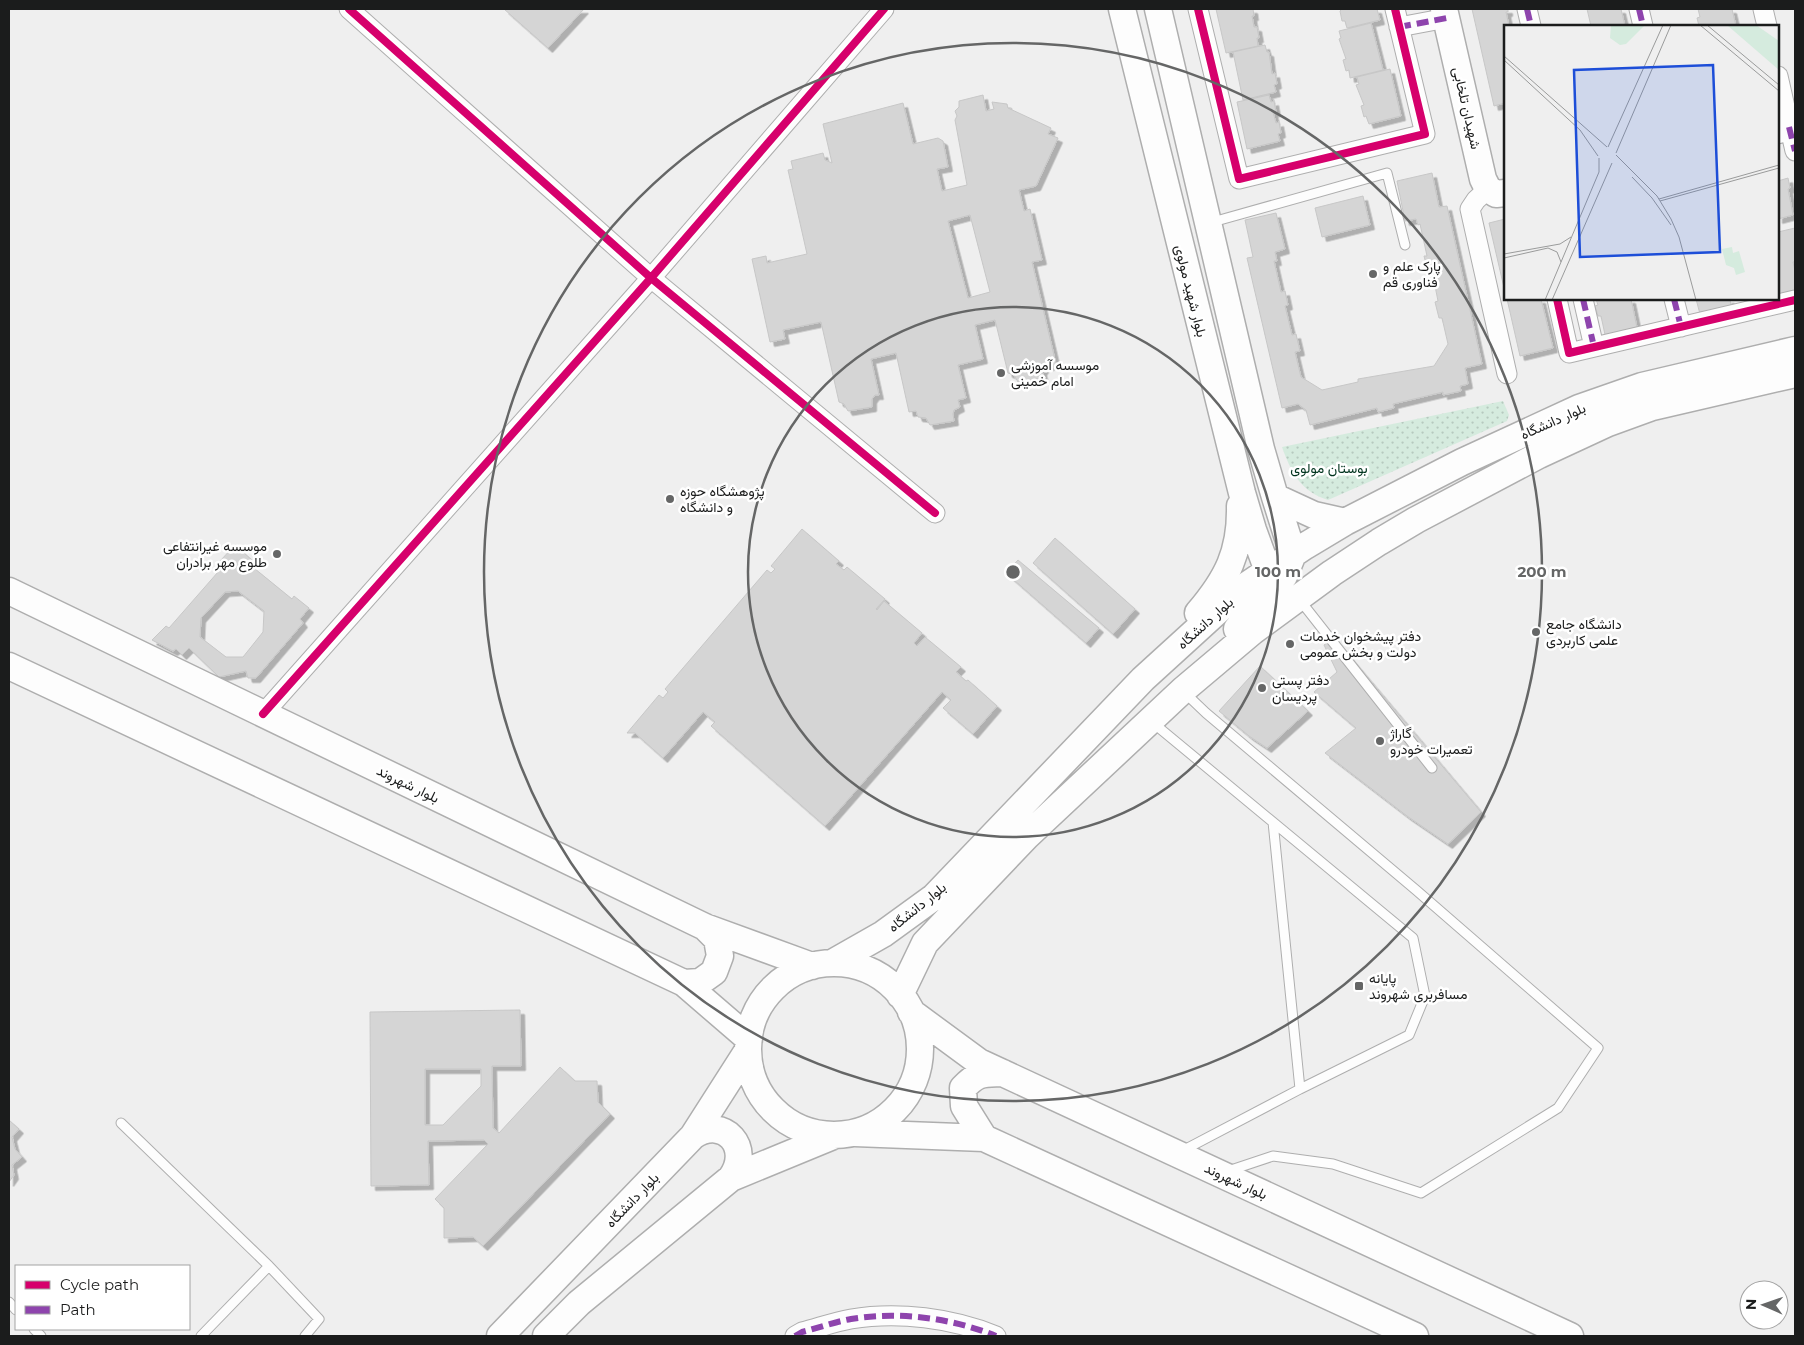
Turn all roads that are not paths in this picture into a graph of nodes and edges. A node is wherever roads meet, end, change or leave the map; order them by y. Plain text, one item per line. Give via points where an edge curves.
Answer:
1 (349, 9) edge
2 (884, 9) edge
3 (1122, 9) edge
4 (1158, 9) edge
5 (1198, 9) edge
6 (1395, 9) edge
7 (1527, 9) edge
8 (1639, 9) edge
9 (1763, 9) edge
10 (1446, 14) edge
11 (1531, 25) edge
12 (1642, 25) edge
13 (1767, 25) edge
14 (1399, 27) junction
15 (1779, 81) edge
16 (1789, 134) edge
17 (1497, 191) edge
18 (1209, 223) junction
19 (1405, 245) dead end
20 (651, 278) junction
21 (1557, 300) edge
22 (1583, 300) edge
23 (1674, 300) edge
24 (1795, 300) edge
25 (1681, 327) junction
26 (1594, 347) junction
27 (1795, 350) edge
28 (1507, 374) dead end
29 (1795, 374) edge
30 (1242, 493) junction
31 (1277, 505) junction
32 (935, 513) dead end
33 (1345, 522) junction
34 (1253, 530) junction
35 (1379, 542) junction
36 (1282, 567) junction
37 (9, 591) edge
38 (1298, 599) junction
39 (9, 666) edge
40 (1208, 668) junction
41 (1143, 680) junction
42 (1182, 690) junction
43 (263, 714) junction
44 (1150, 720) junction
45 (1432, 768) dead end
46 (1273, 822) junction
47 (705, 927) junction
48 (822, 965) junction
49 (684, 983) junction
50 (906, 1004) junction
51 (748, 1045) junction
52 (1003, 1073) junction
53 (1300, 1089) junction
54 (122, 1123) dead end
55 (844, 1134) junction
56 (693, 1136) junction
57 (984, 1138) junction
58 (1177, 1154) junction
59 (1220, 1174) junction
60 (731, 1178) junction
61 (269, 1266) junction
62 (201, 1336) edge
63 (305, 1336) edge
64 (500, 1336) edge
65 (546, 1336) edge
66 (796, 1336) edge
67 (996, 1336) edge
68 (1415, 1336) edge
69 (1570, 1336) edge

1 - 20 street
2 - 20 street
3 - 30 main road, بلوار شهید مولوی
4 - 18 main road
5 - 14 street via 1239,179 1425,134
6 - 14 street
7 - 11 street
8 - 12 street
9 - 13 street
10 - 14 street
10 - 17 main road, شهیدان تلخابی via 1483,179
15 - 16 street
17 - 28 street via 1476,200 1470,210
18 - 19 lane via 1387,173
18 - 31 main road
20 - 32 street
20 - 43 street
21 - 26 street via 1569,353
22 - 26 street
23 - 25 street
24 - 25 street
25 - 26 street
27 - 33 main road, بلوار دانشگاه via 1642,386 1579,408 1462,462
29 - 35 main road, بلوار دانشگاه via 1652,407 1608,423 1538,455
30 - 34 main road, بلوار شهید مولوی
30 - 41 main road via 1231,564 1211,598
31 - 33 main road
31 - 34 main road via 1277,522 1262,531
31 - 36 main road
33 - 36 main road, بلوار دانشگاه
34 - 36 main road, بلوار شهید مولوی
35 - 36 main road via 1356,544 1309,570
35 - 38 main road, بلوار دانشگاه
36 - 40 main road via 1273,591 1242,622
36 - 41 main road, بلوار دانشگاه via 1244,588
37 - 43 main road, بلوار شهروند
38 - 40 main road, بلوار دانشگاه
38 - 45 lane
39 - 49 main road
40 - 42 main road, بلوار دانشگاه
41 - 48 main road, بلوار دانشگاه via 934,897 883,934
42 - 44 main road, بلوار دانشگاه
42 - 59 lane via 1598,1048 1558,1108 1421,1193 1333,1164 1274,1156
43 - 47 main road, بلوار شهروند
44 - 46 lane
44 - 50 main road, بلوار دانشگاه via 1026,837 924,943
46 - 53 lane
46 - 53 lane via 1413,938 1425,996 1409,1035
47 - 48 main road, بلوار شهروند
47 - 49 main road via 717,940 720,956 714,972 700,982
48 - 50 main road via 851,965 870,971 886,982
48 - 51 main road via 794,973 766,997 756,1013
49 - 51 main road
50 - 52 main road, بلوار شهروند via 979,1062
50 - 55 main road via 918,1033 920,1054 916,1076 906,1096 892,1112 875,1125
51 - 55 main road via 751,1072 760,1093 773,1110 791,1124 811,1132
51 - 56 main road, بلوار دانشگاه
52 - 57 main road via 984,1073 973,1077 963,1088 964,1106
52 - 58 main road, بلوار شهروند
53 - 58 lane
54 - 61 lane
55 - 57 main road
55 - 60 main road
56 - 60 main road via 714,1129 733,1139 739,1163
56 - 64 main road, بلوار دانشگاه
57 - 68 main road
58 - 59 main road, بلوار شهروند
59 - 69 main road, بلوار شهروند
60 - 65 main road via 579,1303
61 - 62 lane
61 - 63 lane via 319,1319
66 - 67 street via 851,1319 884,1316 924,1318 972,1326

